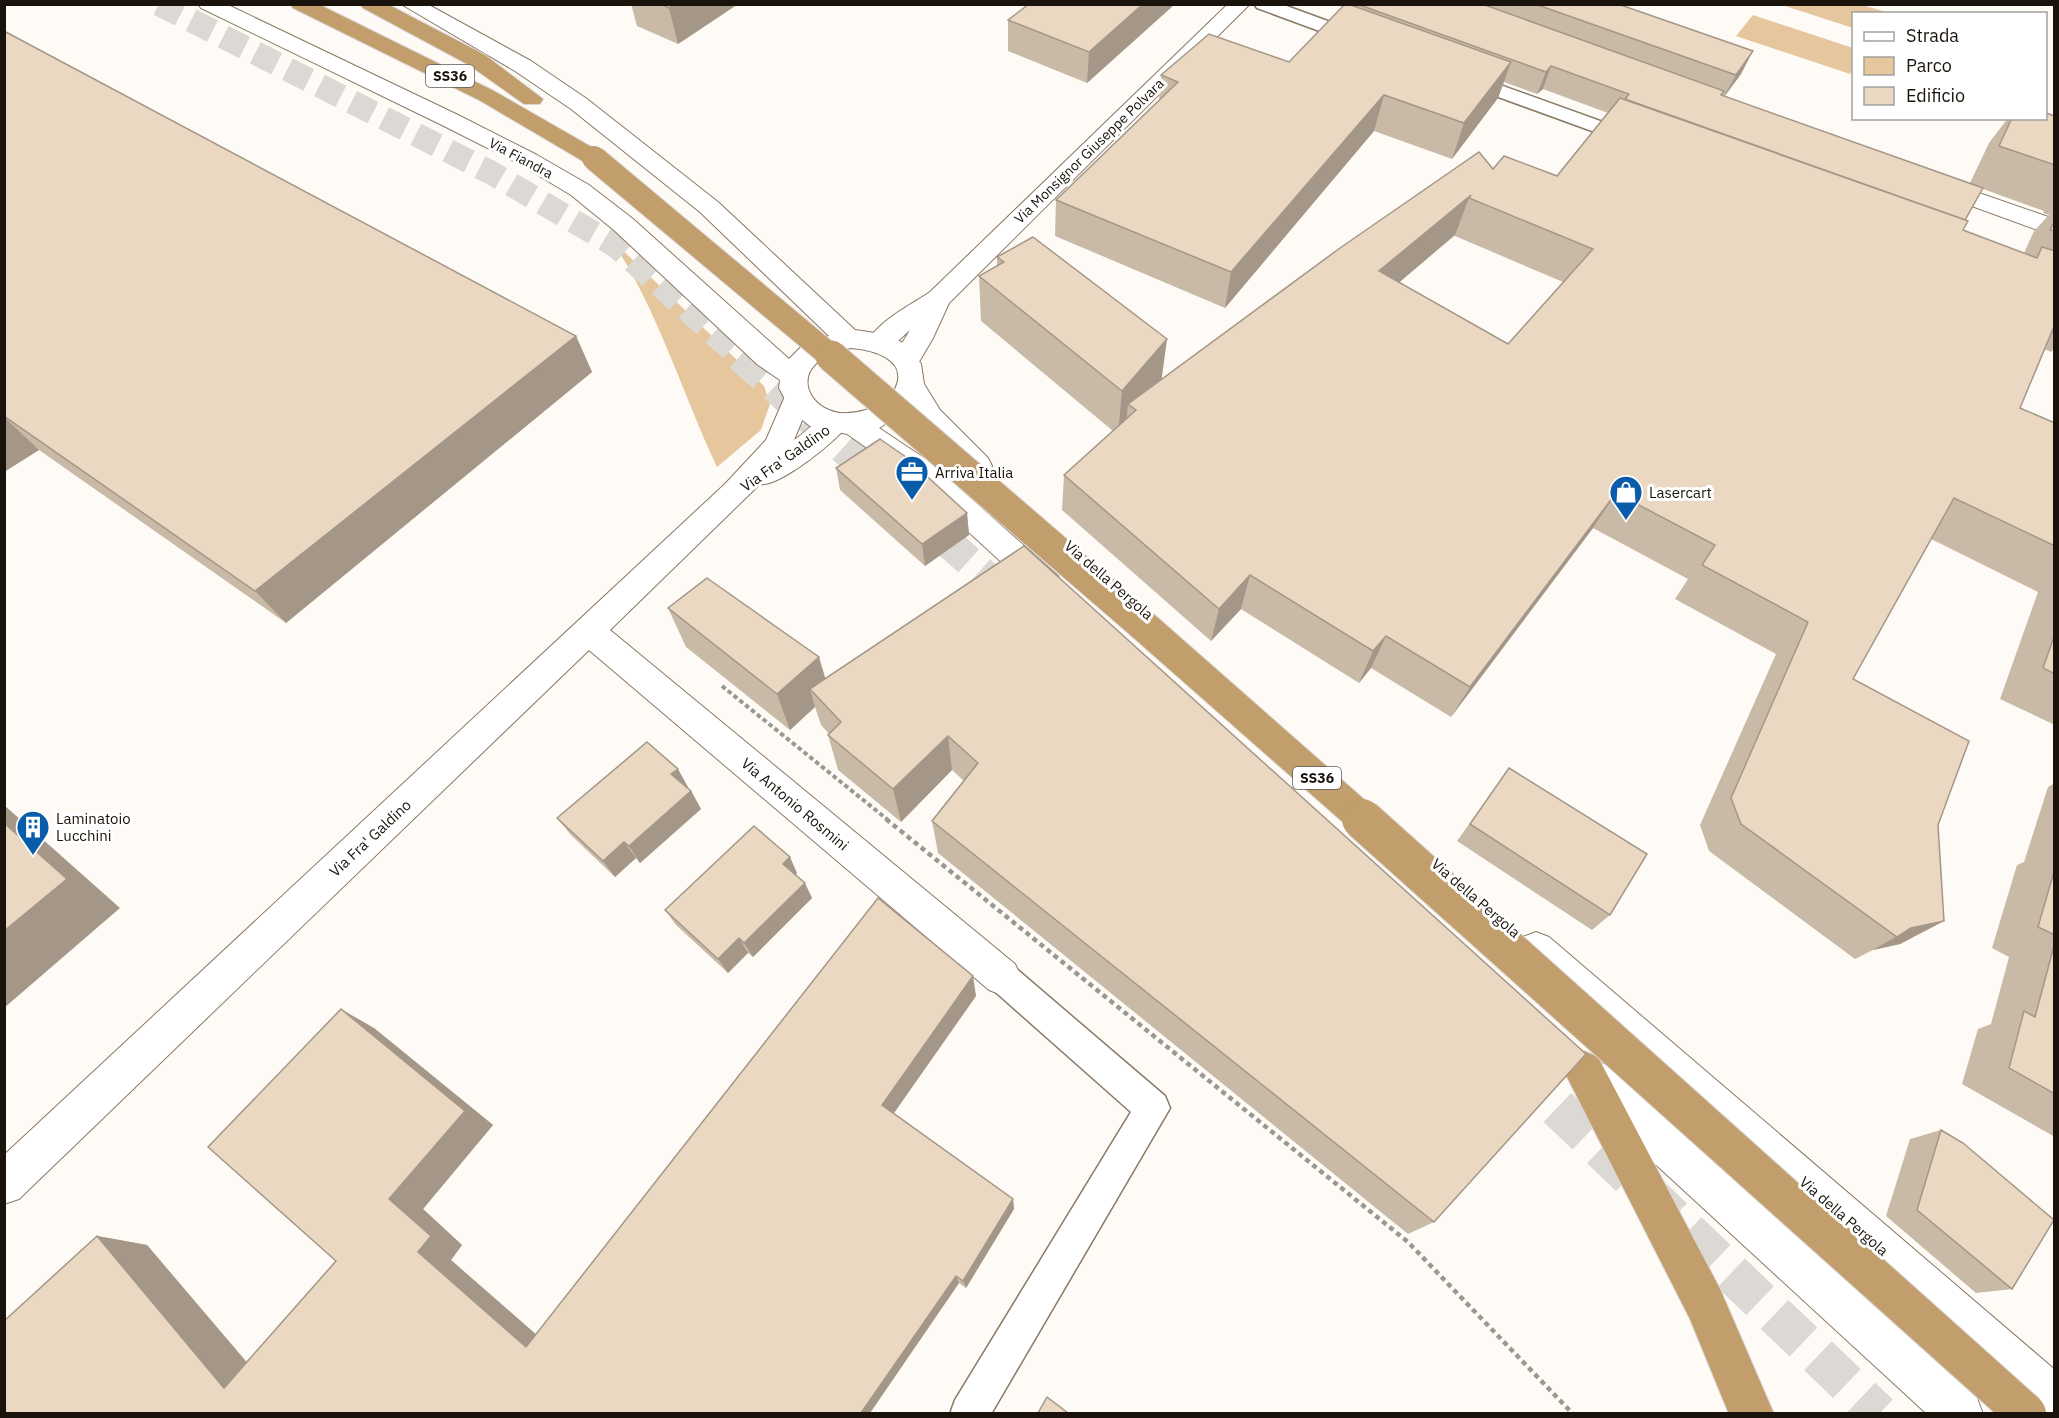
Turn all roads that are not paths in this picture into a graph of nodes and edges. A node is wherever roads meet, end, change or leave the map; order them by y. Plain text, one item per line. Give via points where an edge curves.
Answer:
1 (208, 4) edge
2 (300, 4) edge
3 (370, 4) edge
4 (411, 4) edge
5 (1263, 4) edge
6 (1230, 7) edge
7 (1374, 45) edge
8 (1441, 69) edge
9 (1653, 146) edge
10 (594, 158) junction
11 (1915, 178) edge
12 (2055, 228) edge
13 (939, 297) junction
14 (848, 339) junction
15 (880, 342) junction
16 (908, 373) junction
17 (794, 388) junction
18 (843, 423) junction
19 (735, 492) junction
20 (1070, 606) edge
21 (589, 632) junction
22 (1002, 977) joint
23 (1572, 1061) joint
24 (4, 1184) edge
25 (1705, 1304) junction
26 (2055, 1398) edge
27 (969, 1413) edge
28 (1752, 1413) edge
29 (1776, 1413) edge
30 (1961, 1413) edge
31 (2026, 1413) edge

1 - 17 street, Via Fiandra via 529,160 579,190 624,225 768,358
2 - 10 highway, SS36 via 471,86
3 - 10 highway, SS36 via 477,60 561,123
4 - 14 street via 523,66 579,104 709,207
5 - 7 lane
6 - 13 street, Via Monsignor Giuseppe Polvara
8 - 9 lane
10 - 31 highway, SS36, bridge via 771,303 1280,745
11 - 12 street
13 - 15 street, Via Monsignor Giuseppe Polvara
13 - 16 street, Via Monsignor Giuseppe Polvara
14 - 15 street
14 - 17 street via 829,343 800,362
15 - 16 street via 896,350
16 - 18 street via 903,400 890,412 873,420
16 - 26 street, Via della Pergola via 930,417 961,452
17 - 18 street via 806,412
17 - 19 street, Via Fra' Galdino via 778,445
18 - 19 street, Via Fra' Galdino
18 - 20 street via 921,470
19 - 21 street, Via Fra' Galdino
21 - 22 street, Via Antonio Rosmini
21 - 24 street, Via Fra' Galdino
22 - 27 lane via 1153,1108
23 - 25 highway
23 - 30 street
25 - 28 highway
25 - 29 highway

